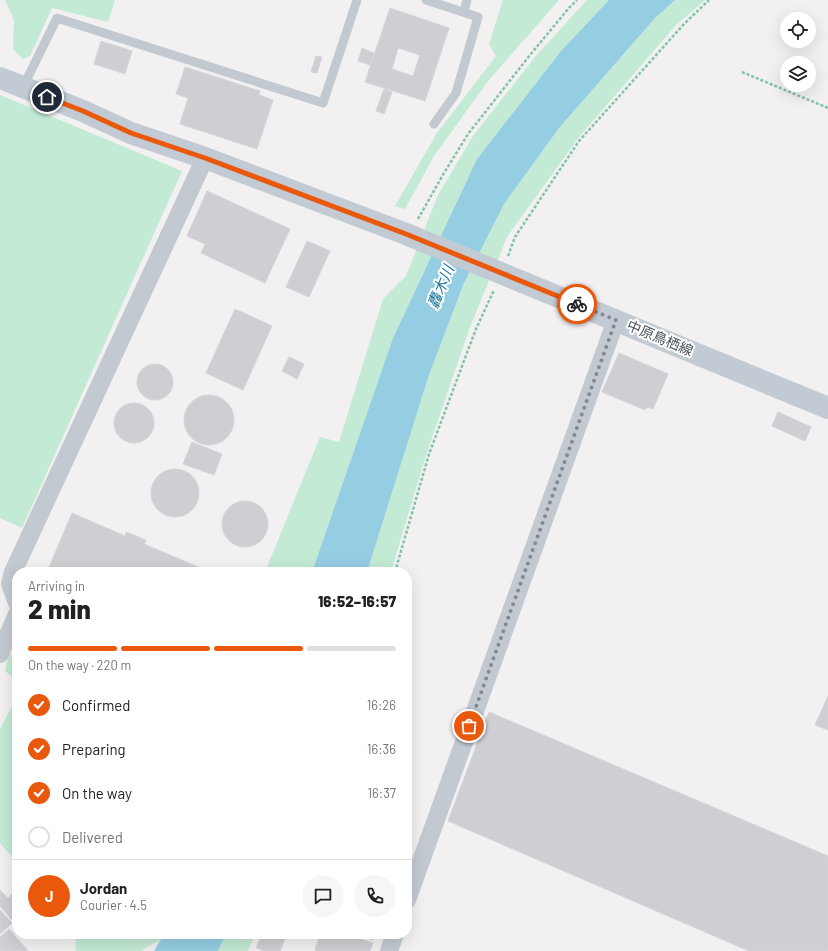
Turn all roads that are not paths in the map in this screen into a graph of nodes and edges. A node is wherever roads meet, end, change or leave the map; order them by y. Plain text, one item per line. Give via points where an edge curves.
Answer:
1 (357, 0) edge
2 (426, 0) edge
3 (468, 0) edge
4 (464, 12) junction
5 (0, 78) edge
6 (23, 87) junction
7 (434, 124) dead end
8 (205, 158) junction
9 (616, 320) junction
10 (828, 408) edge
11 (15, 567) edge
12 (12, 576) edge
13 (12, 590) edge
14 (12, 626) edge
15 (0, 654) edge
16 (412, 886) edge
17 (393, 939) edge
18 (389, 951) edge

1 - 6 lane via 323,103 57,18
2 - 4 lane
3 - 4 lane
4 - 7 lane via 478,16 456,93
5 - 6 main road, 中原鳥栖線
6 - 8 main road, 中原鳥栖線 via 131,133
8 - 9 main road, 中原鳥栖線 via 411,236
8 - 11 street
9 - 10 main road, 中原鳥栖線
9 - 16 street
12 - 13 street
14 - 15 street
17 - 18 street

